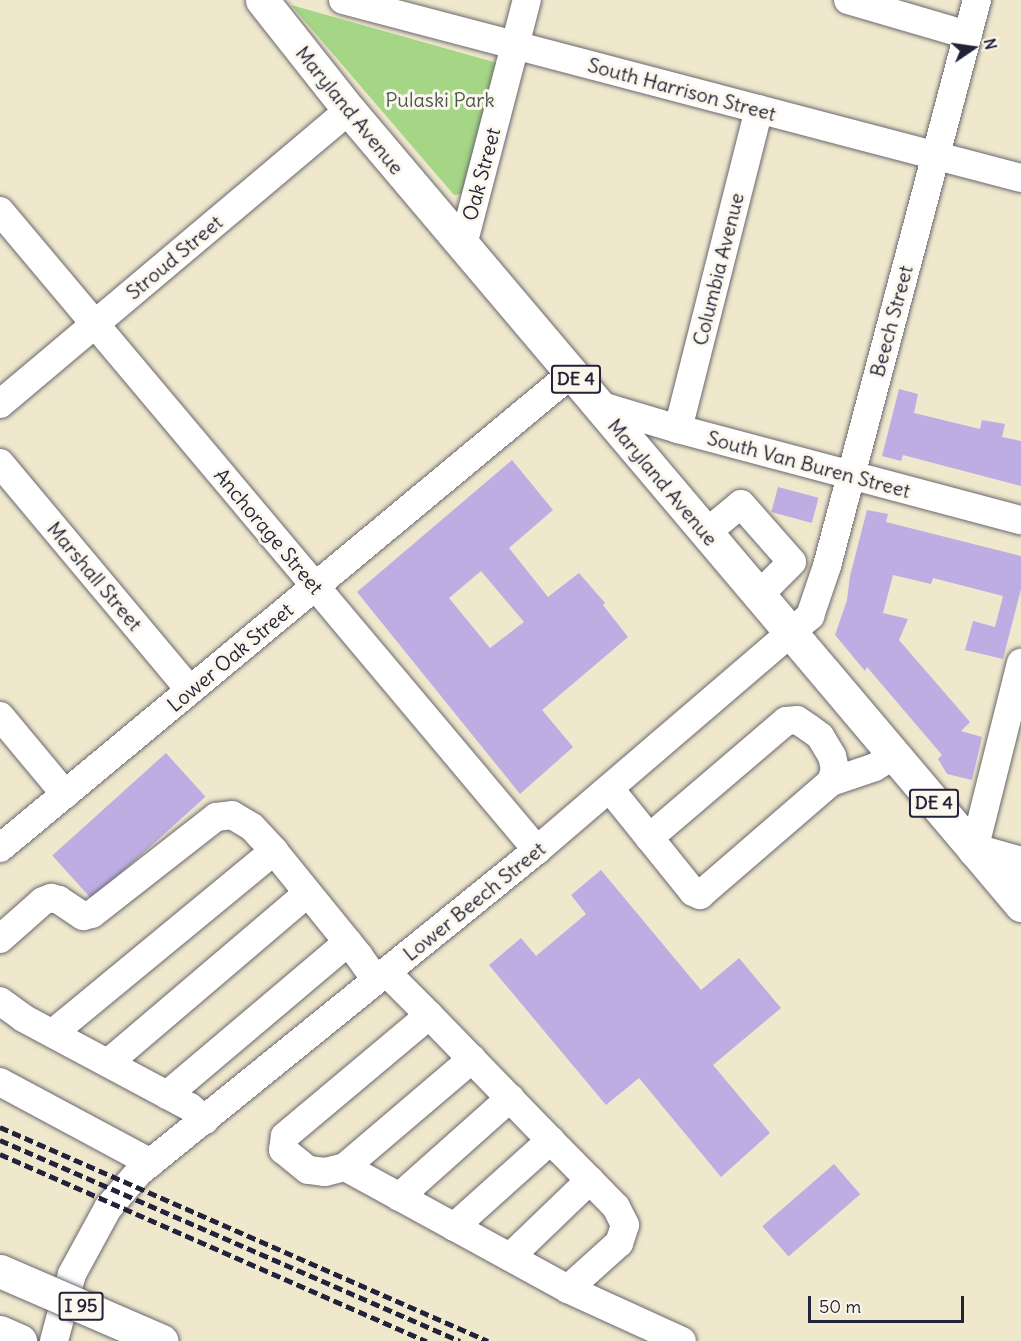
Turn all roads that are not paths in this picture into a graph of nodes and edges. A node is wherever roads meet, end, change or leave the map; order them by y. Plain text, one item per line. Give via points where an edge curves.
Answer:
1 (262, 0) edge
2 (343, 0) edge
3 (527, 0) edge
4 (848, 0) edge
5 (977, 0) edge
6 (968, 35) junction
7 (515, 46) junction
8 (759, 109) junction
9 (349, 110) junction
10 (936, 155) junction
11 (1021, 178) edge
12 (0, 211) edge
13 (463, 244) junction
14 (95, 324) junction
15 (572, 374) junction
16 (0, 404) edge
17 (598, 405) junction
18 (678, 429) junction
19 (0, 462) edge
20 (851, 475) junction
21 (1021, 520) edge
22 (706, 532) junction
23 (792, 562) junction
24 (827, 566) junction
25 (315, 586) junction
26 (759, 595) junction
27 (792, 634) junction
28 (1021, 663) edge
29 (190, 690) junction
30 (0, 716) edge
31 (894, 755) junction
32 (831, 782) junction
33 (610, 789) junction
34 (65, 794) junction
35 (649, 838) junction
36 (0, 848) edge
37 (537, 850) junction
38 (974, 850) junction
39 (273, 852) junction
40 (1021, 863) edge
41 (308, 893) junction
42 (1021, 905) edge
43 (0, 939) edge
44 (348, 942) junction
45 (381, 976) junction
46 (0, 1001) edge
47 (429, 1015) junction
48 (53, 1034) junction
49 (472, 1059) junction
50 (108, 1063) junction
51 (0, 1082) edge
52 (167, 1095) junction
53 (510, 1098) junction
54 (204, 1120) junction
55 (550, 1140) junction
56 (151, 1163) junction
57 (345, 1167) junction
58 (590, 1180) junction
59 (399, 1197) junction
60 (453, 1227) junction
61 (510, 1257) junction
62 (0, 1271) edge
63 (568, 1289) junction
64 (0, 1317) edge
65 (0, 1332) edge
66 (20, 1341) edge
67 (50, 1341) edge
68 (54, 1341) edge
69 (162, 1341) edge
70 (682, 1341) edge

1 - 9 main road, Maryland Avenue / DE 4
2 - 7 street, South Harrison Street
3 - 7 street, Oak Street
4 - 6 street
5 - 6 street, Beech Street
6 - 10 street, Beech Street
7 - 8 street, South Harrison Street
7 - 13 street, Oak Street
8 - 10 street, South Harrison Street
8 - 18 street, Columbia Avenue
9 - 13 main road, Maryland Avenue / DE 4
9 - 14 street, Stroud Street
10 - 11 street, South Harrison Street
10 - 20 street, Beech Street
12 - 14 street, Anchorage Street
13 - 15 main road, Maryland Avenue / DE 4
14 - 16 street, Stroud Street
14 - 25 street, Anchorage Street
15 - 17 main road, Maryland Avenue / DE 4
15 - 25 street, Lower Oak Street
17 - 18 street, South Van Buren Street
17 - 22 main road, Maryland Avenue / DE 4
18 - 20 street, South Van Buren Street
19 - 29 street, Marshall Street
20 - 21 street, South Van Buren Street
20 - 24 street, Beech Street
22 - 23 street via 741,504
22 - 26 main road, Maryland Avenue / DE 4
23 - 24 street
23 - 26 street
24 - 27 street, Beech Street via 810,616
25 - 29 street, Lower Oak Street
25 - 37 street, Anchorage Street
26 - 27 main road, Maryland Avenue / DE 4
27 - 31 main road, Maryland Avenue / DE 4
27 - 33 street, Lower Beech Street
28 - 38 street
29 - 34 street, Lower Oak Street
30 - 34 street
31 - 32 street via 875,767
31 - 38 main road, Maryland Avenue / DE 4
32 - 35 street via 700,895 693,892
32 - 35 street via 835,769 832,756 820,736 797,720 786,721
33 - 35 street
33 - 37 street, Lower Beech Street
34 - 36 street, Lower Oak Street
37 - 45 street, Lower Beech Street
38 - 40 main road
38 - 42 main road, Maryland Avenue / DE 4
39 - 41 street
39 - 43 street via 252,828 232,815 216,817 92,914 83,916 51,898
39 - 48 street
41 - 44 street
41 - 50 street
44 - 45 street
44 - 52 street
45 - 47 street
45 - 54 street, Lower Beech Street
46 - 48 street
47 - 49 street
47 - 57 street via 285,1136 283,1150 308,1170 325,1172
48 - 50 street
49 - 53 street
49 - 57 street
50 - 52 street
51 - 56 street
52 - 54 street
53 - 55 street
53 - 59 street
54 - 56 street, Lower Beech Street
55 - 58 street
55 - 60 street
56 - 68 street via 108,1208 88,1244 72,1274
57 - 59 street
58 - 61 street
58 - 63 street via 616,1207 625,1225 619,1242
59 - 60 street
60 - 61 street
61 - 63 street
62 - 69 main road, I 95, bridge
63 - 70 street
64 - 67 street
65 - 66 main road

